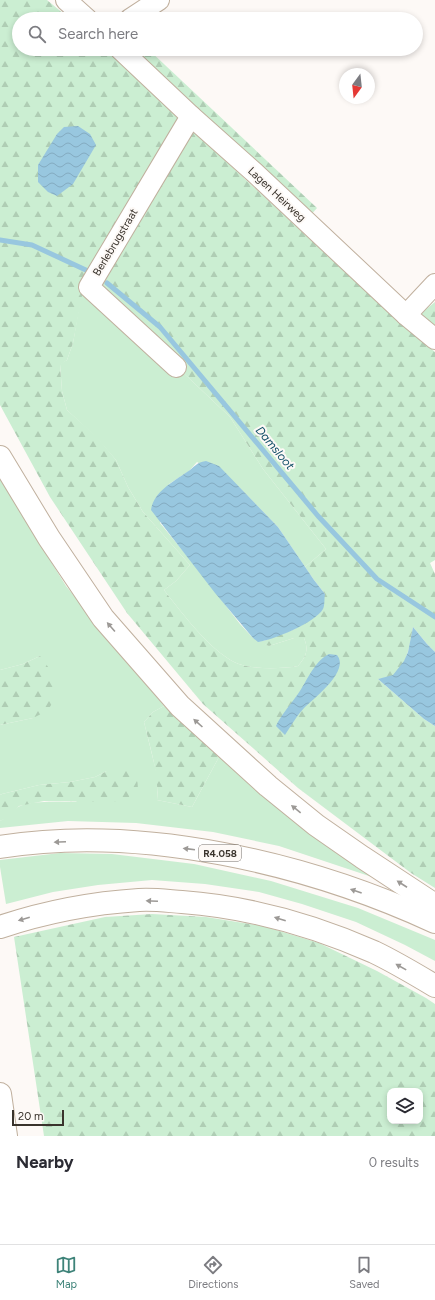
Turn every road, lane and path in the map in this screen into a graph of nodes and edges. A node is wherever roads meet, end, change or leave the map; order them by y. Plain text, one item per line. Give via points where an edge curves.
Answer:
1 (66, 0) edge
2 (159, 0) edge
3 (79, 12) edge
4 (141, 12) edge
5 (127, 56) edge
6 (191, 116) junction
7 (435, 284) edge
8 (406, 315) junction
9 (435, 339) edge
10 (176, 367) dead end
11 (0, 457) edge
12 (0, 847) edge
13 (435, 905) edge
14 (435, 922) edge
15 (0, 927) edge
16 (435, 986) edge
17 (0, 1094) edge
18 (6, 1136) edge

1 - 3 street
2 - 4 street
5 - 6 street, Lagen Heirweg
6 - 8 street, Lagen Heirweg
6 - 10 street, Berlebrugstraat via 89,287
7 - 8 street
8 - 9 street, Lagen Heirweg
13 -> 11 highway via 316,824 268,786 180,706 103,618 49,538
14 -> 12 highway, R4.058 via 336,884 280,867 214,852 143,843 81,840
16 -> 15 highway via 375,953 321,931 269,915 209,904 141,900 84,906 27,918
17 - 18 highway

